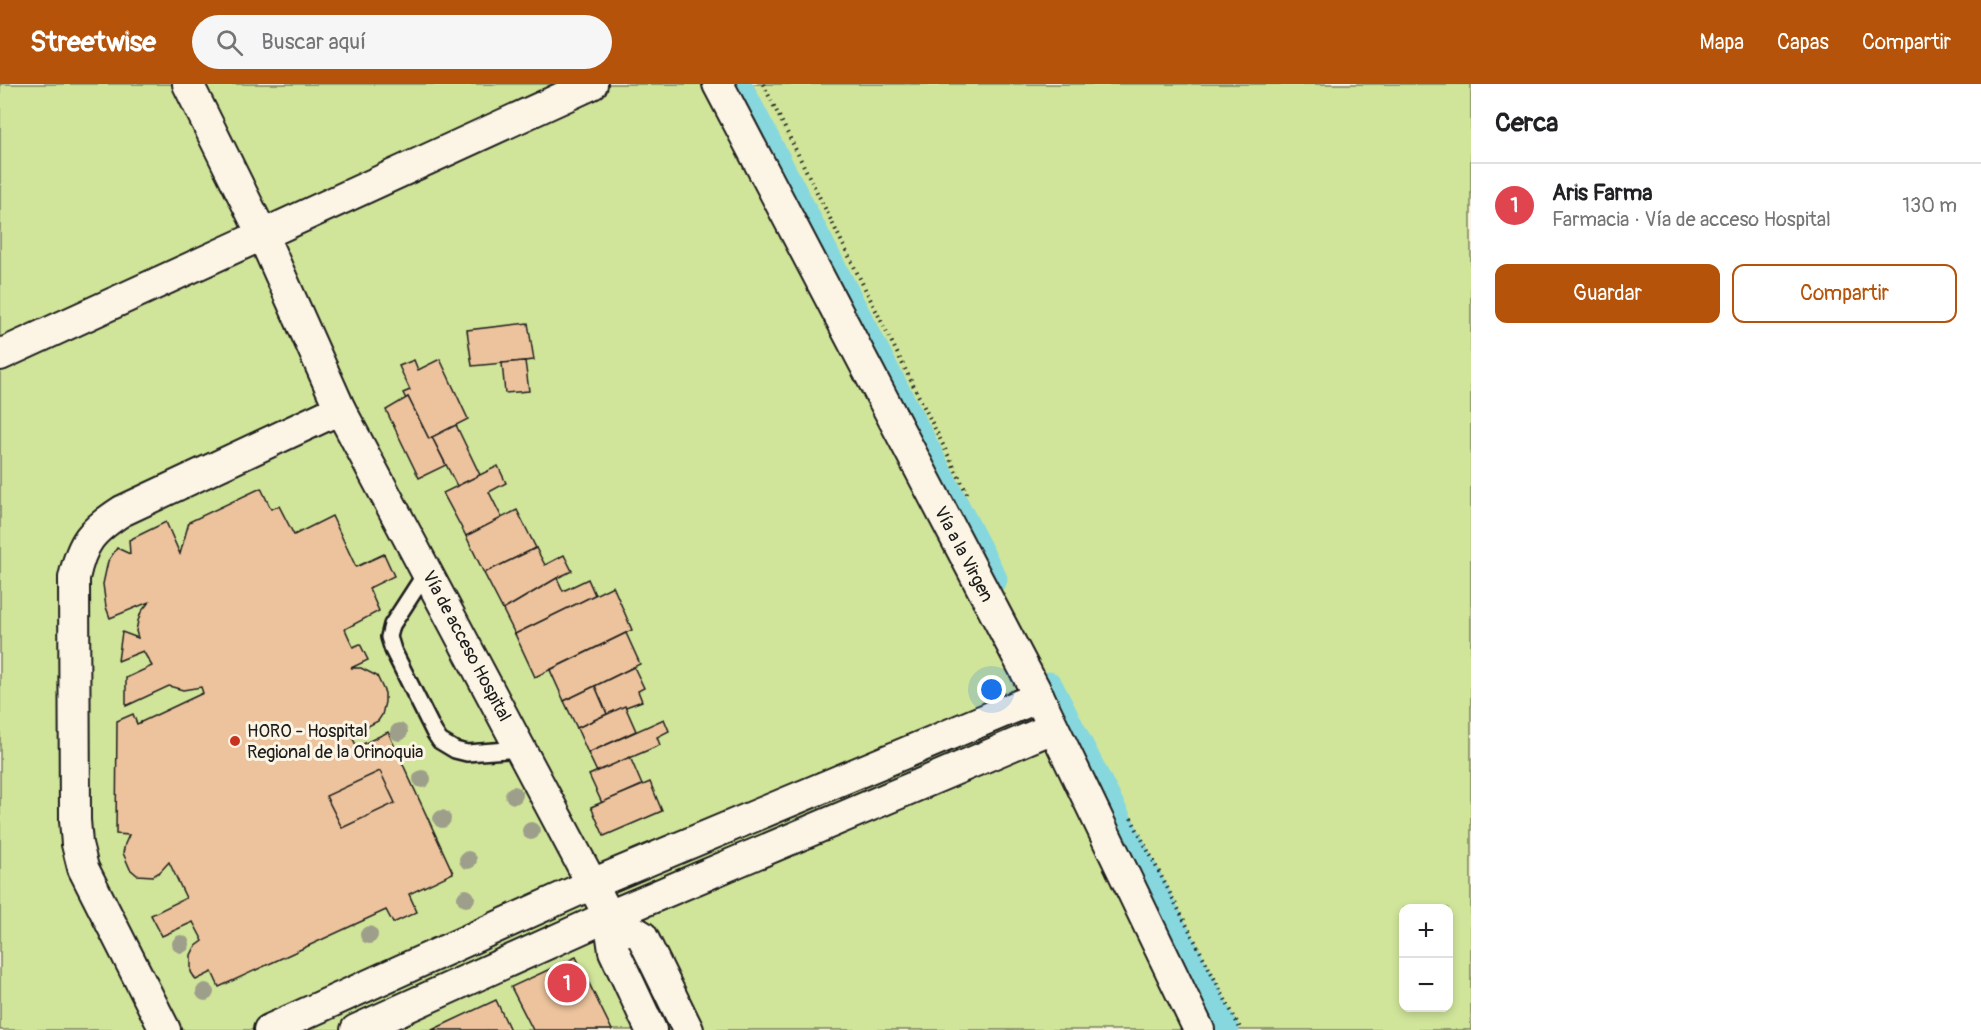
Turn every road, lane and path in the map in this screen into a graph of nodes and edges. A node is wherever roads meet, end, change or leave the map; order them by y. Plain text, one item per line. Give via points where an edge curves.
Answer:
1 (188, 84) edge
2 (592, 84) edge
3 (718, 84) edge
4 (262, 234) junction
5 (0, 355) edge
6 (340, 409) junction
7 (427, 571) junction
8 (1039, 697) junction
9 (1053, 728) junction
10 (521, 749) junction
11 (592, 884) junction
12 (609, 916) junction
13 (165, 1030) edge
14 (269, 1030) edge
15 (356, 1030) edge
16 (651, 1030) edge
17 (688, 1030) edge
18 (1199, 1030) edge

1 - 4 street, Vía de acceso Hospital
2 - 4 street
3 - 8 street, Vía a la Virgen
4 - 5 street
4 - 6 street, Vía de acceso Hospital
6 - 7 street, Vía de acceso Hospital
6 - 13 street via 99,525 79,557 74,578 77,844 83,868
7 - 10 street, Vía de acceso Hospital
7 - 10 lane via 392,625 389,637 434,732 448,746 467,753
8 - 9 street, Vía a la Virgen
8 - 11 street
9 - 12 street
9 - 18 street, Vía a la Virgen
10 - 11 street, Vía de acceso Hospital
11 - 12 street, Vía de acceso Hospital
11 - 14 street
12 - 15 street
12 - 16 street via 614,951
12 - 17 street via 642,936

